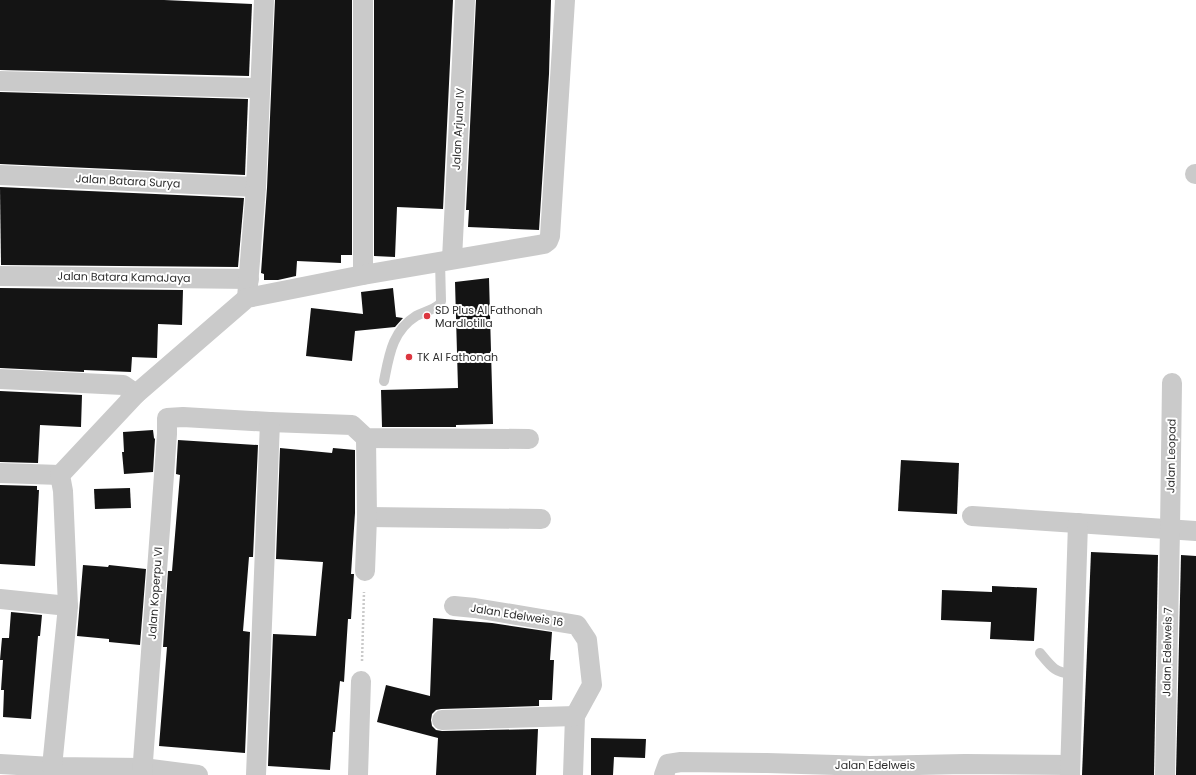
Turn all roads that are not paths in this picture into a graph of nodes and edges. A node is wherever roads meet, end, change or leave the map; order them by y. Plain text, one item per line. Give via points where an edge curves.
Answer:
1 (264, 0) edge
2 (363, 0) edge
3 (465, 0) edge
4 (565, 0) edge
5 (0, 81) edge
6 (260, 88) junction
7 (0, 175) edge
8 (256, 186) junction
9 (446, 260) junction
10 (363, 275) junction
11 (0, 276) edge
12 (248, 288) junction
13 (0, 379) edge
14 (384, 381) dead end
15 (1172, 383) dead end
16 (136, 394) junction
17 (270, 422) junction
18 (366, 438) junction
19 (529, 439) dead end
20 (0, 473) edge
21 (60, 474) junction
22 (972, 516) dead end
23 (367, 517) junction
24 (541, 519) dead end
25 (1078, 523) junction
26 (1170, 530) junction
27 (1196, 531) edge
28 (365, 571) road end
29 (0, 599) edge
30 (68, 606) junction
31 (454, 606) dead end
32 (1040, 653) dead end
33 (1073, 675) junction
34 (361, 681) road end
35 (575, 716) junction
36 (442, 720) dead end
37 (0, 764) edge
38 (52, 767) junction
39 (766, 769) edge
40 (965, 769) edge
41 (1070, 770) edge
42 (142, 771) edge
43 (870, 771) edge
44 (198, 775) edge
45 (256, 775) edge
46 (358, 775) edge
47 (573, 775) edge
48 (664, 775) edge
49 (1165, 775) edge

1 - 6 street
2 - 10 street
3 - 9 street, Jalan Arjuna IV
4 - 9 street, Jalan Batara KamaJaya via 548,241 544,244
5 - 6 street
6 - 8 street
7 - 8 street, Jalan Batara Surya
8 - 12 street
9 - 10 street, Jalan Batara KamaJaya
9 - 14 lane via 440,304 416,316 400,330 394,341
10 - 12 street, Jalan Batara KamaJaya
11 - 12 street, Jalan Batara KamaJaya
12 - 16 street
13 - 16 street via 122,385
15 - 26 street, Jalan Leopad
16 - 21 street
17 - 18 street via 352,425
17 - 42 street, Jalan Koperpu VI via 167,418
17 - 45 street
18 - 19 street
18 - 23 street
20 - 21 street
21 - 30 street
22 - 25 street
23 - 24 street
23 - 28 street
25 - 26 street
25 - 33 street
26 - 27 street
26 - 49 street, Jalan Edelweis 7
29 - 30 street
30 - 38 street
31 - 35 street, Jalan Edelweis 16 via 577,625 588,640 592,685
32 - 33 lane via 1053,669
33 - 41 street
34 - 46 street
35 - 36 street
35 - 47 street
37 - 38 street
38 - 42 street
39 - 43 street, Jalan Edelweis
39 - 48 street, Jalan Edelweis via 681,762 668,764
40 - 41 street, Jalan Edelweis
40 - 43 street, Jalan Edelweis
42 - 44 street

